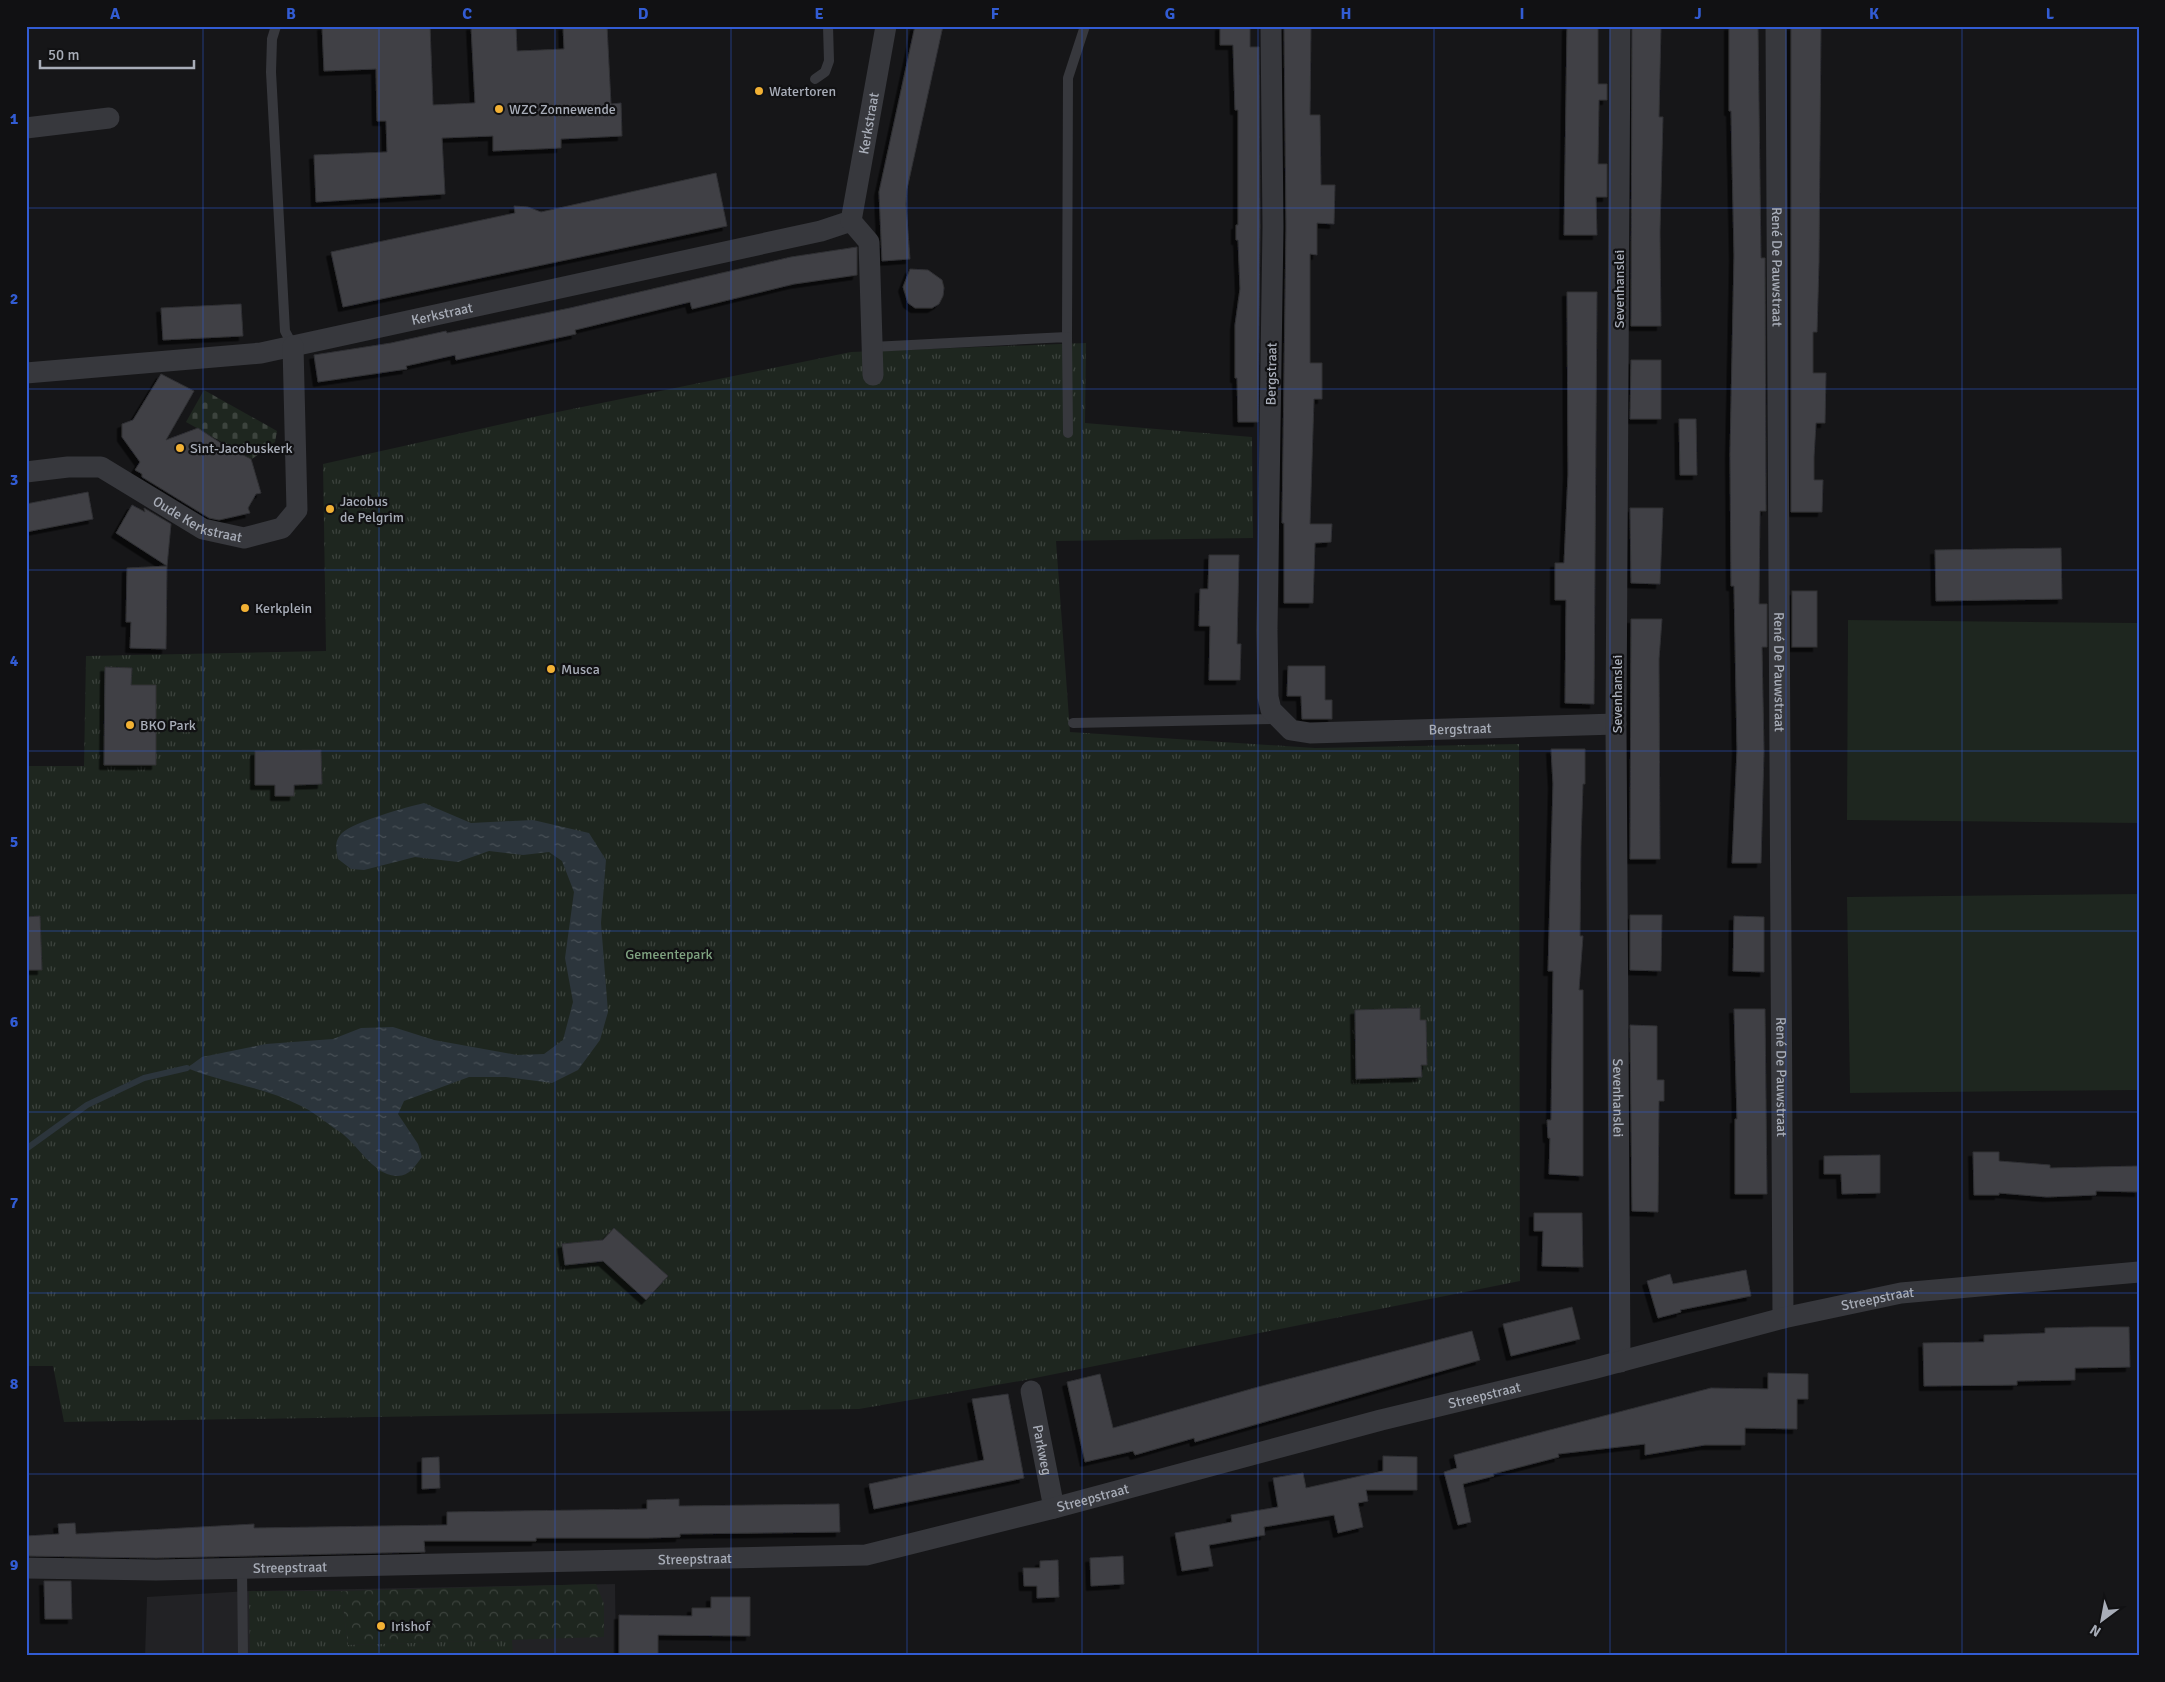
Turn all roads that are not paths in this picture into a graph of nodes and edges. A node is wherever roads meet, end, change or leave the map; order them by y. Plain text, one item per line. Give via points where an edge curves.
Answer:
1 (276, 26) edge
2 (828, 26) edge
3 (886, 26) edge
4 (1084, 26) edge
5 (1271, 26) edge
6 (1620, 26) edge
7 (1776, 26) edge
8 (815, 79) dead end
9 (109, 118) dead end
10 (26, 128) edge
11 (852, 221) junction
12 (1067, 337) junction
13 (293, 346) junction
14 (872, 346) junction
15 (26, 373) edge
16 (872, 375) dead end
17 (1068, 433) dead end
18 (26, 472) edge
19 (1278, 719) junction
20 (1073, 722) dead end
21 (1616, 724) junction
22 (2139, 1272) edge
23 (1783, 1318) junction
24 (1620, 1362) junction
25 (1031, 1391) dead end
26 (1054, 1508) junction
27 (26, 1568) edge
28 (242, 1568) junction
29 (243, 1656) edge

1 - 13 lane via 272,39 271,72 284,330
2 - 8 lane via 829,61 825,72
3 - 11 street, Kerkstraat
4 - 12 lane via 1068,78
5 - 19 street, Bergstraat via 1273,227 1267,630 1268,697 1271,710
6 - 21 street, Sevenhanslei
7 - 23 street, René De Pauwstraat
9 - 10 street
11 - 13 street, Kerkstraat via 822,231
11 - 14 street via 869,242
12 - 14 lane
12 - 17 lane
13 - 15 street, Kerkstraat via 261,353
13 - 18 street, Oude Kerkstraat via 296,510 282,528 244,538 203,529 101,468 68,467
14 - 16 street
19 - 20 lane
19 - 21 street, Bergstraat via 1291,730 1310,733
21 - 24 street, Sevenhanslei
22 - 23 street, Streepstraat via 1901,1293
23 - 24 street, Streepstraat
24 - 26 street, Streepstraat via 1381,1420
25 - 26 street, Parkweg
26 - 28 street, Streepstraat via 866,1555
27 - 28 street, Streepstraat
28 - 29 lane

